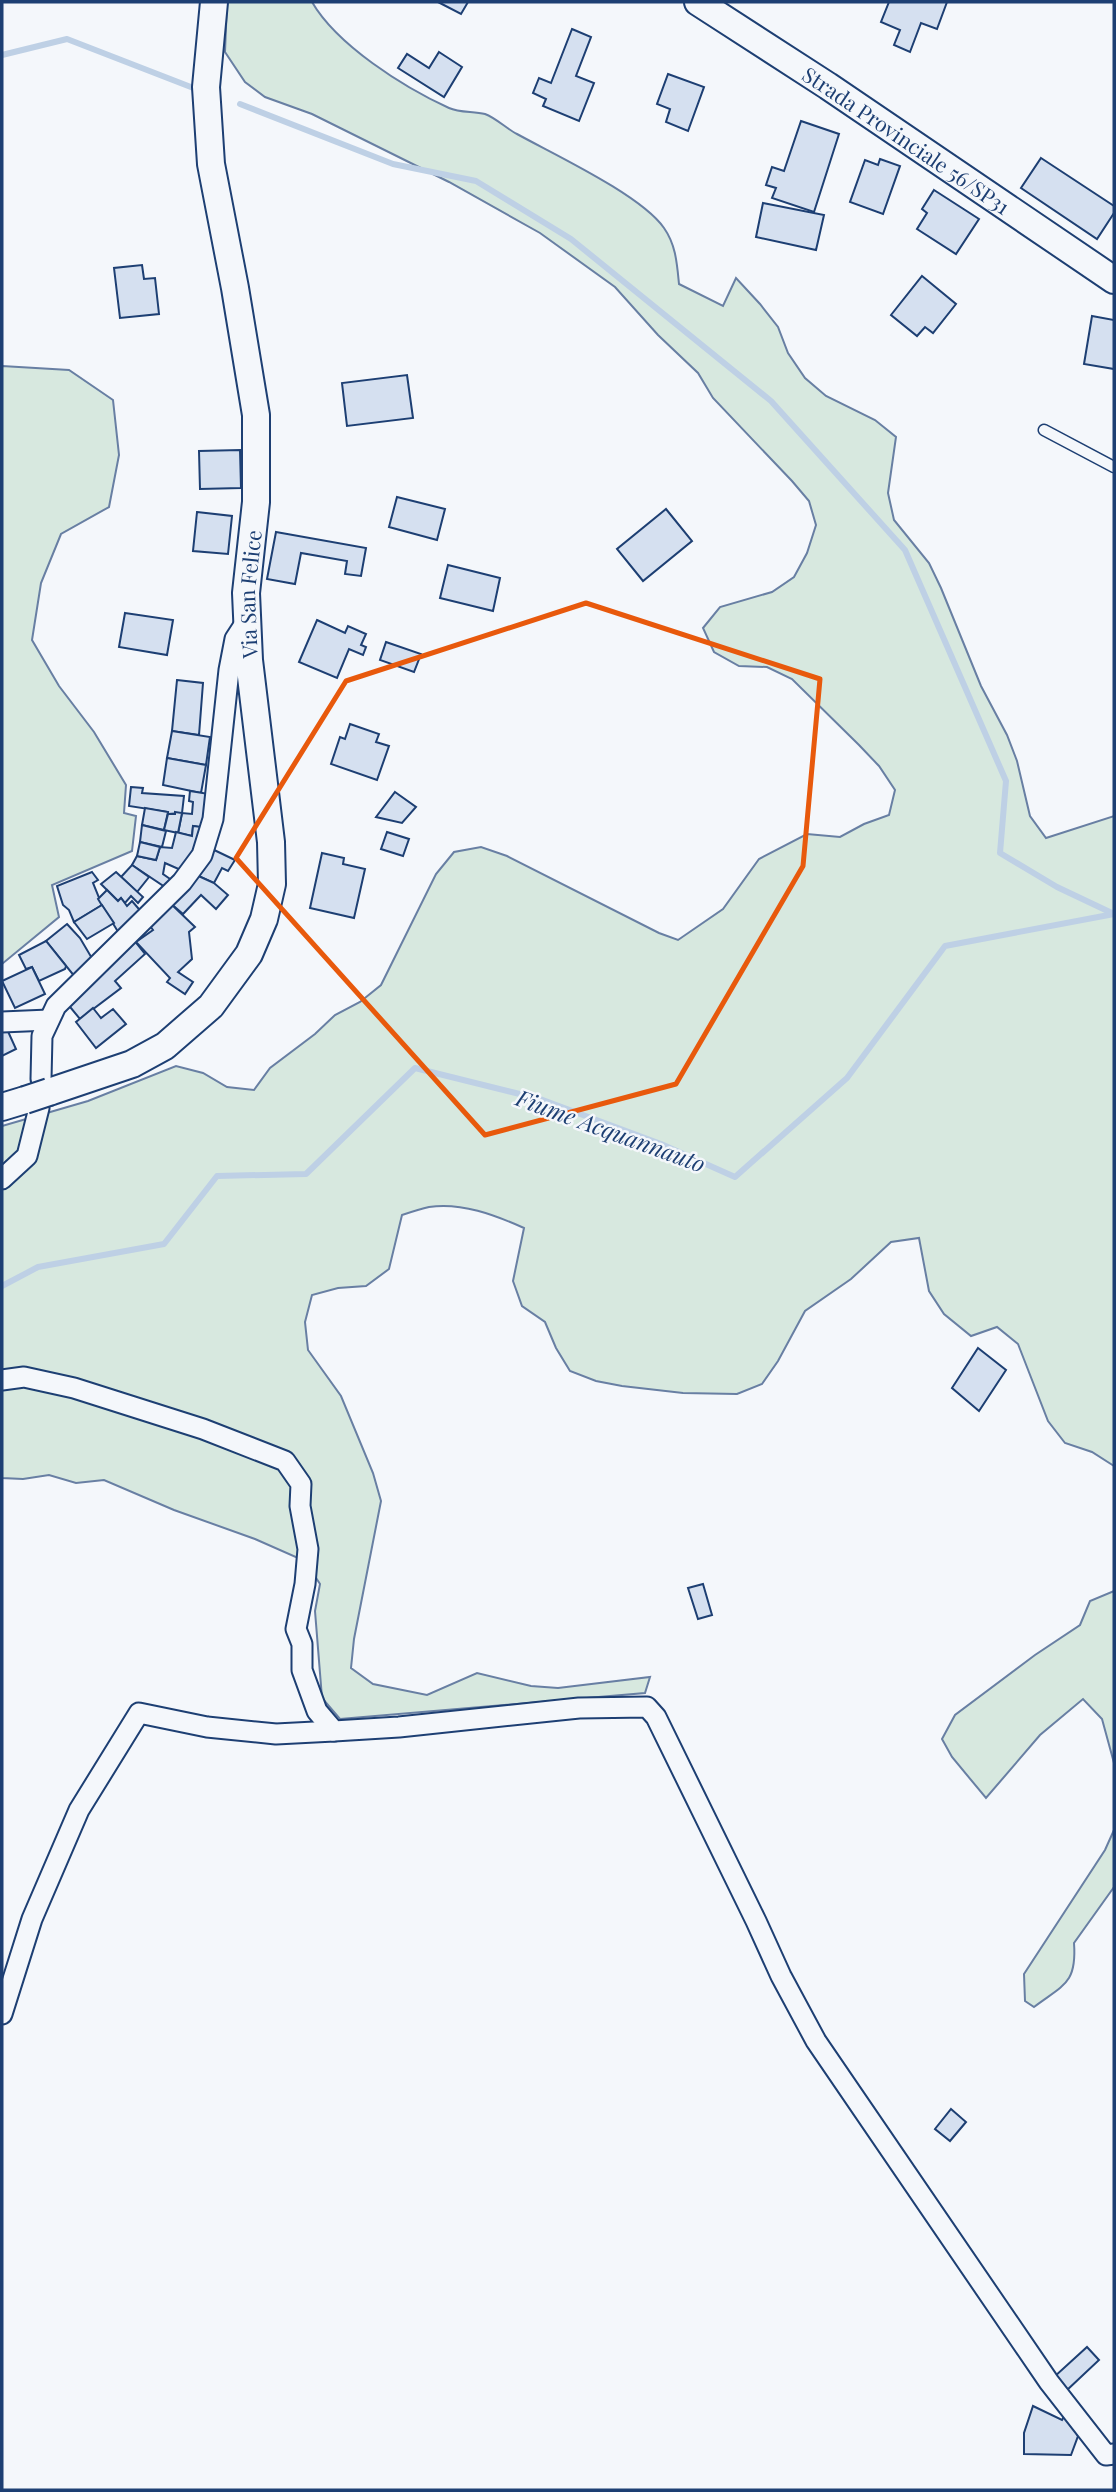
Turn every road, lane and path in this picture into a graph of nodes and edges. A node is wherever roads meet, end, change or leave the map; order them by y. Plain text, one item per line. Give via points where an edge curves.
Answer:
1 (214, 2) edge
2 (698, 2) edge
3 (1114, 280) edge
4 (1044, 430) dead end
5 (1114, 467) edge
6 (248, 619) junction
7 (48, 1020) junction
8 (2, 1021) edge
9 (31, 1097) edge
10 (2, 1179) edge
11 (2, 1380) edge
12 (334, 1731) junction
13 (2, 2014) edge
14 (1110, 2455) edge

1 - 6 street, Via San Felice via 206,87 211,164 256,415
2 - 3 street, Strada Provinciale 56/SP31
4 - 5 lane
6 - 7 street via 235,639 213,819 202,855 182,882 56,1006
6 - 9 street, Via San Felice via 272,884 249,954 211,1006 164,1046 132,1064
7 - 8 street
7 - 9 street
9 - 10 street via 27,1156
11 - 12 street via 24,1377 74,1388 285,1461 302,1484 300,1506 309,1549 296,1629 302,1644 302,1670 317,1711
12 - 13 street via 276,1734 207,1727 139,1713 79,1810 32,1919
12 - 14 street via 579,1708 647,1707 656,1717 816,2041 1049,2382

